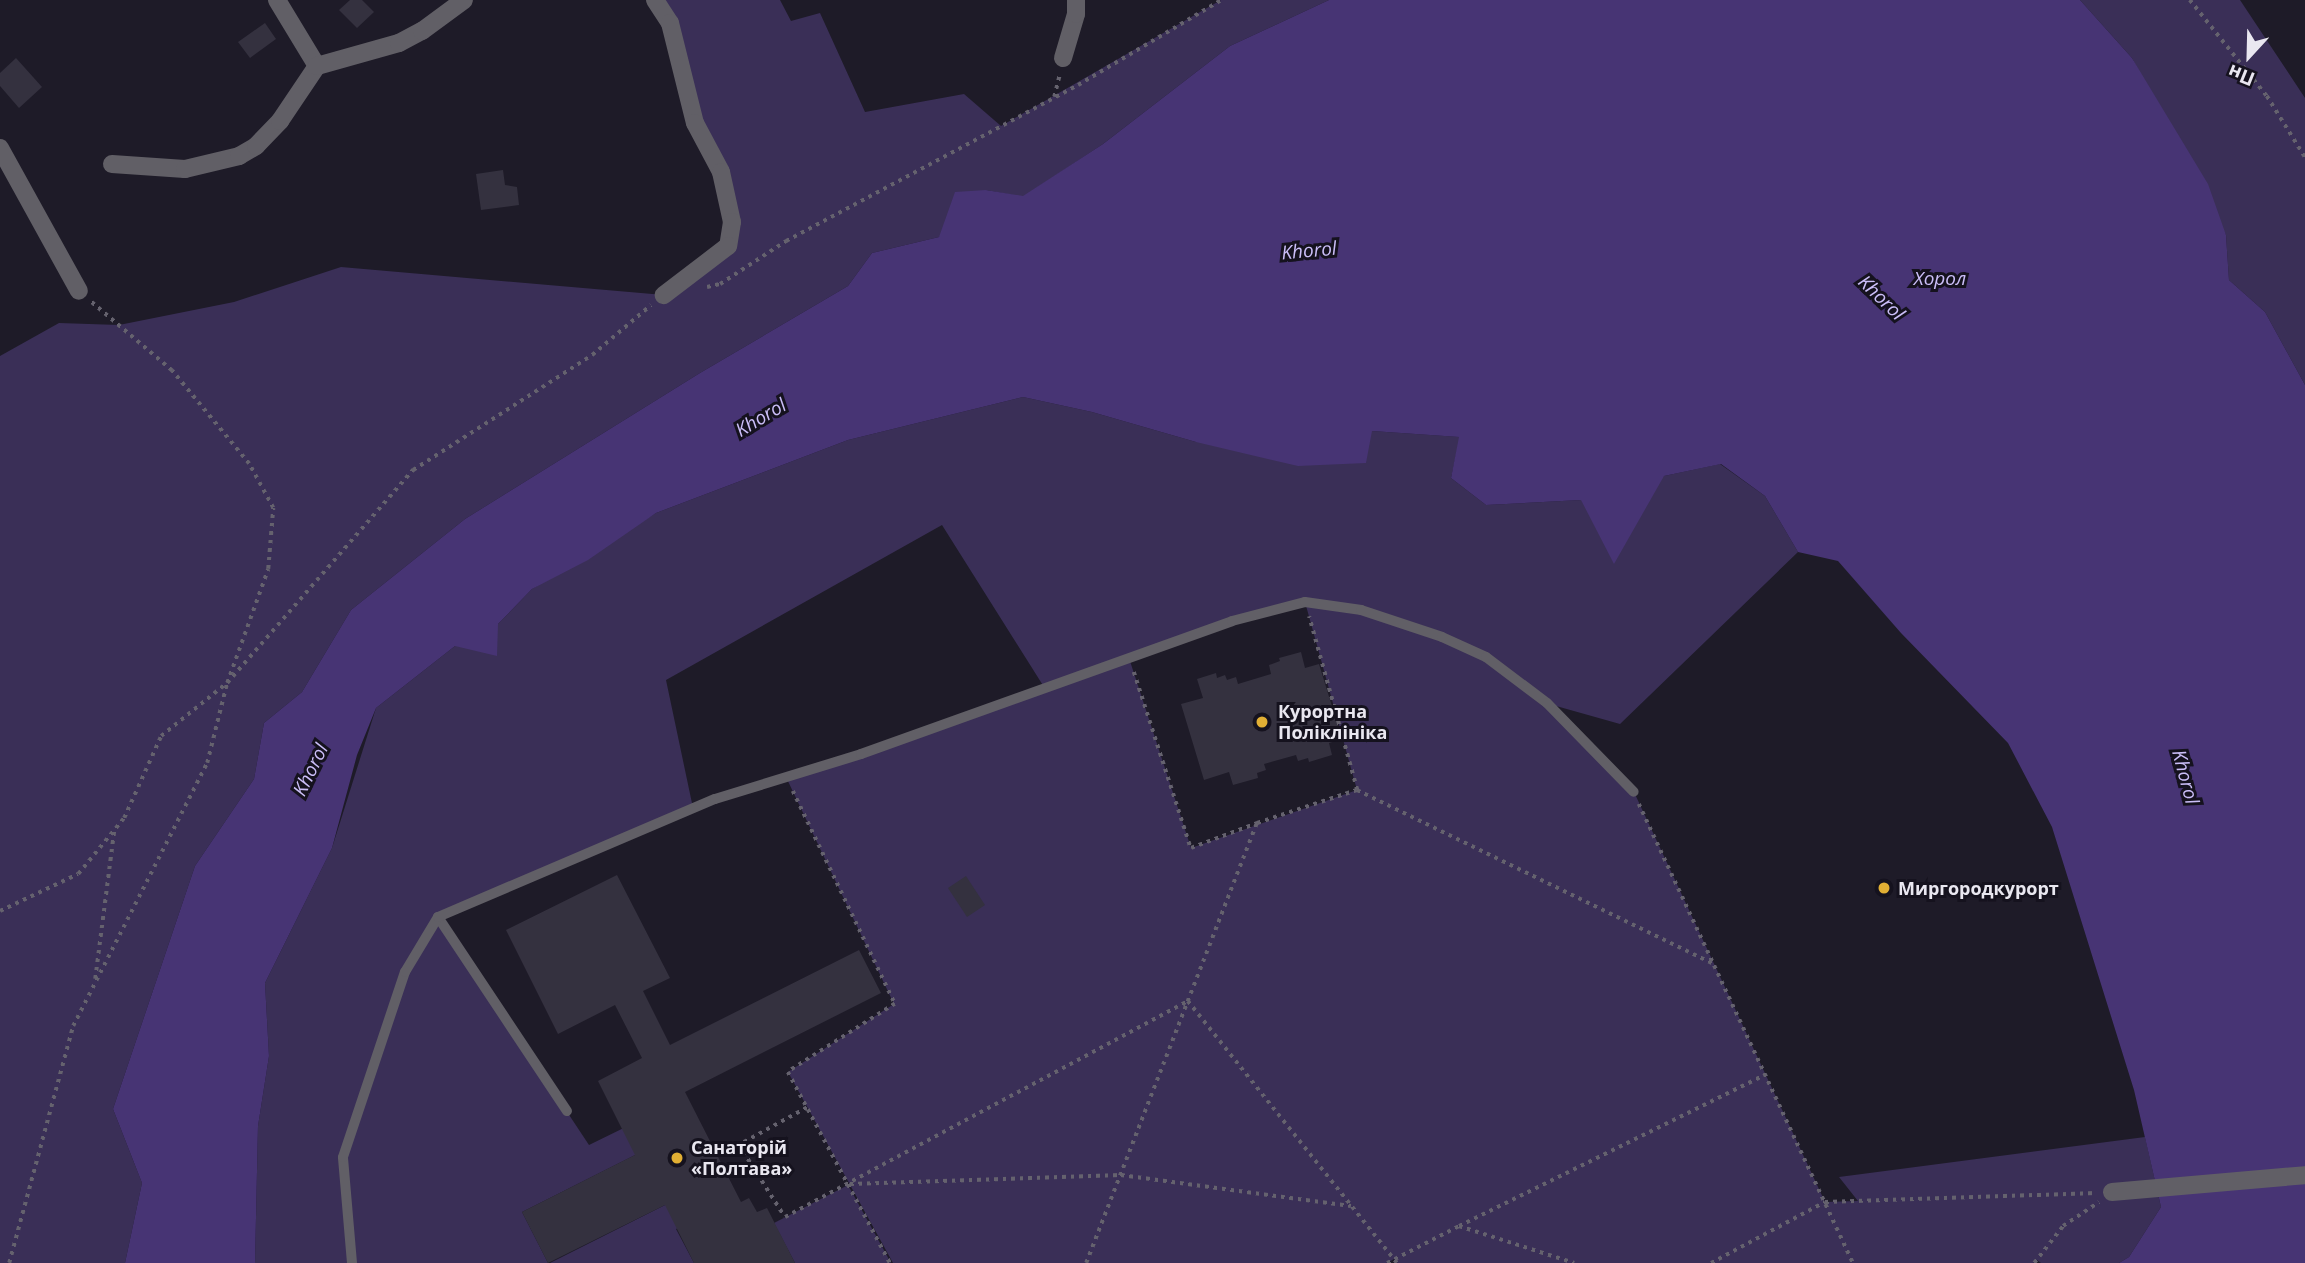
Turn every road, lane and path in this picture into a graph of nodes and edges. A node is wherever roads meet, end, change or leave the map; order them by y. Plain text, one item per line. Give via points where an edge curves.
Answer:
1 (277, 0) edge
2 (464, 0) edge
3 (655, 0) edge
4 (1076, 0) edge
5 (1221, 0) edge
6 (2190, 0) edge
7 (1063, 58) dead end
8 (317, 66) junction
9 (0, 148) edge
10 (2305, 158) edge
11 (112, 164) dead end
12 (698, 288) dead end
13 (79, 291) joint
14 (664, 295) joint
15 (1305, 602) junction
16 (1129, 657) junction
17 (228, 683) junction
18 (786, 777) junction
19 (1357, 790) junction
20 (1634, 792) joint
21 (1257, 822) junction
22 (114, 830) junction
23 (0, 911) edge
24 (438, 917) junction
25 (1714, 964) junction
26 (94, 985) junction
27 (1188, 1002) junction
28 (1765, 1074) junction
29 (807, 1108) junction
30 (567, 1111) dead end
31 (1121, 1175) junction
32 (2305, 1175) edge
33 (848, 1185) junction
34 (2112, 1192) junction
35 (1825, 1202) junction
36 (1351, 1206) junction
37 (1459, 1226) junction
38 (1396, 1261) edge
39 (9, 1263) edge
40 (352, 1263) edge
41 (890, 1263) edge
42 (1086, 1263) edge
43 (1387, 1263) edge
44 (1574, 1263) edge
45 (1711, 1263) edge
46 (1853, 1263) edge
47 (2034, 1263) edge

1 - 8 street
2 - 8 street via 399,43
3 - 14 street via 670,23 695,123 721,172 732,222 728,246
4 - 7 street
5 - 12 path via 1078,85 786,241 720,284
6 - 10 path via 2267,96
8 - 11 street via 280,121 257,146 239,156 185,169
9 - 13 street
13 - 17 path via 172,371 249,464 273,508 268,569
14 - 17 path via 592,355 413,470
15 - 16 lane via 1232,621
15 - 19 path
15 - 20 lane via 1361,610 1486,657 1547,703
16 - 18 lane
16 - 21 path via 1191,848
17 - 22 path via 161,736 124,818
17 - 26 path via 207,763
18 - 24 lane via 715,799
18 - 29 path via 894,1004 788,1072
19 - 21 path
19 - 25 path
20 - 25 path
21 - 27 path
22 - 23 path via 78,874
22 - 26 path
24 - 30 lane
24 - 40 lane via 405,972 343,1157
25 - 28 path
26 - 39 path via 73,1026
27 - 31 path
27 - 33 path
27 - 36 path
28 - 35 path
28 - 37 path
29 - 33 path
29 - 33 path via 739,1145 785,1217
31 - 33 path
31 - 36 path
31 - 42 path
32 - 34 street
33 - 41 path
34 - 35 path
34 - 47 path via 2063,1226
35 - 45 path
35 - 46 path
36 - 38 path
37 - 38 path
37 - 44 path
38 - 43 path

